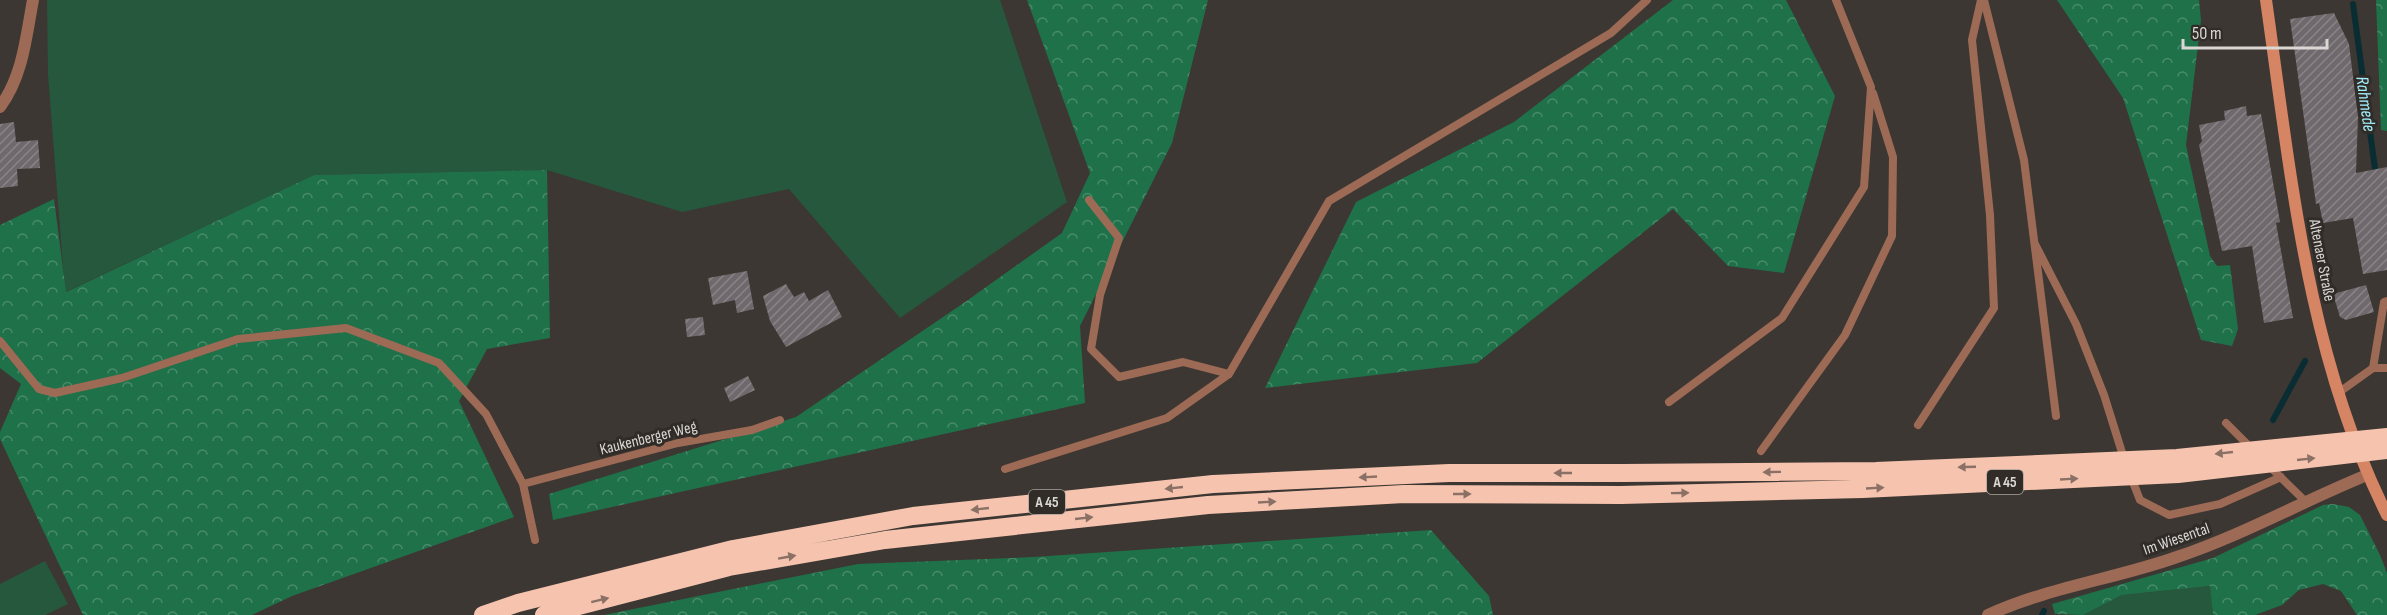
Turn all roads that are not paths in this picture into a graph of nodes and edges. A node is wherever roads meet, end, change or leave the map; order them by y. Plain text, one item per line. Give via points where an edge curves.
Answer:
1 (33, 0) edge
2 (1647, 0) edge
3 (1836, 0) edge
4 (1982, 0) edge
5 (2266, 0) edge
6 (1871, 87) junction
7 (0, 106) edge
8 (1089, 200) dead end
9 (2035, 244) junction
10 (2387, 301) edge
11 (0, 341) edge
12 (2373, 368) junction
13 (2387, 368) edge
14 (1229, 375) junction
15 (2338, 393) junction
16 (1670, 402) dead end
17 (2056, 416) dead end
18 (780, 420) dead end
19 (2226, 423) dead end
20 (1918, 425) dead end
21 (2387, 437) edge
22 (2387, 450) edge
23 (1761, 451) dead end
24 (1005, 469) dead end
25 (2367, 475) junction
26 (2281, 477) junction
27 (523, 484) junction
28 (2304, 500) junction
29 (2387, 515) edge
30 (536, 540) dead end
31 (483, 615) edge
32 (544, 615) edge
33 (1988, 615) edge

1 - 7 street via 12,91
2 - 14 lane via 1611,33 1329,201
3 - 6 lane
4 - 9 lane via 2024,160
4 - 20 lane via 1972,40 1990,215 1994,308
5 - 15 main road, Altenaer Straße via 2300,235 2318,326
6 - 16 lane via 1864,187 1782,318
6 - 23 lane via 1893,157 1892,236 1845,334
8 - 14 lane via 1119,238 1100,295 1091,349 1119,377 1183,362
9 - 17 lane
9 - 26 lane via 2076,324 2140,500 2169,515 2220,504
10 - 12 lane
11 - 27 lane via 39,389 55,393 122,378 238,339 346,328 439,363 486,414
12 - 13 lane
12 - 15 lane
14 - 24 lane via 1167,418
15 - 25 main road, Altenaer Straße
18 - 27 lane, Kaukenberger Weg
19 - 26 lane
21 -> 31 highway, A 45, bridge via 2177,458 1876,471 1449,473 1213,484 913,516 733,549
32 -> 22 highway, A 45, bridge via 729,567 896,539 1208,505 1404,494 1621,495 1863,489 2178,474
25 - 28 street, Im Wiesental
25 - 29 main road, Altenaer Straße
26 - 28 lane
27 - 30 lane
28 - 33 street, Im Wiesental via 2263,523 2176,558 2055,591

